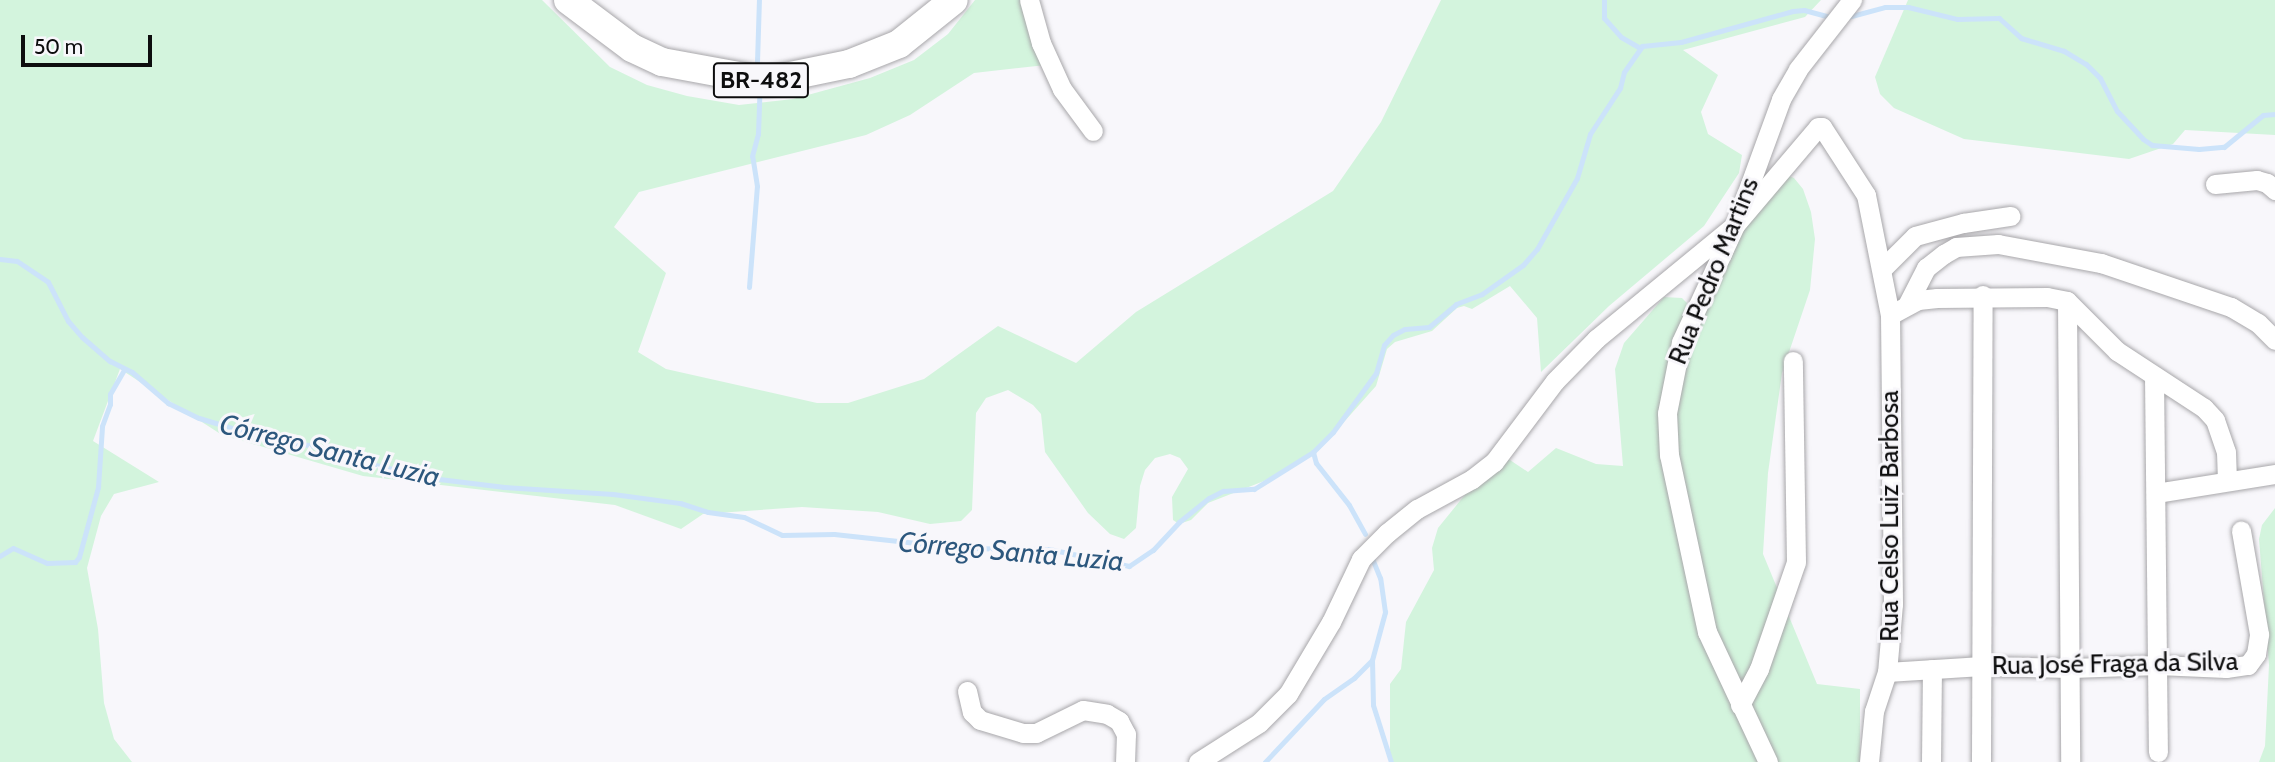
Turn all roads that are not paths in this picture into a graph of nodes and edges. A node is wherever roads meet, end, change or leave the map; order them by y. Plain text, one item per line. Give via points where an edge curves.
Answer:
1 (568, 0) edge
2 (954, 0) edge
3 (1029, 0) edge
4 (1848, 4) edge
5 (1093, 131) dead end
6 (2215, 184) dead end
7 (2275, 191) edge
8 (2010, 216) dead end
9 (1735, 225) junction
10 (1883, 268) junction
11 (1983, 295) junction
12 (2067, 301) junction
13 (1907, 305) junction
14 (1890, 315) junction
15 (2275, 340) edge
16 (1793, 361) dead end
17 (2154, 376) junction
18 (2275, 474) edge
19 (2227, 480) junction
20 (2156, 493) junction
21 (2241, 531) dead end
22 (2158, 665) junction
23 (1982, 666) junction
24 (2071, 668) junction
25 (1932, 669) junction
26 (1887, 672) junction
27 (967, 691) dead end
28 (1740, 705) junction
29 (2158, 752) dead end
30 (1125, 762) edge
31 (1198, 762) edge
32 (1768, 762) edge
33 (1869, 762) edge
34 (1931, 762) edge
35 (1981, 762) edge
36 (2070, 762) edge

1 - 2 highway, BR-482 via 632,48 662,62 766,80 849,64 899,44
3 - 5 street via 1041,43 1062,89
4 - 9 street, Rua Pedro Martins via 1781,99
6 - 7 street via 2257,180
8 - 10 street via 1915,236
9 - 10 street, Rua Celso Luiz Barbosa via 1822,127 1866,195
9 - 28 street, Rua Pedro Martins via 1681,342 1667,413 1668,454 1693,579 1707,632
9 - 31 street via 1596,339 1545,393 1494,461 1387,533 1361,559 1331,622 1288,694 1259,723
10 - 14 street, Rua Celso Luiz Barbosa
11 - 12 street
11 - 13 street
11 - 23 street
12 - 17 street via 2117,351
12 - 24 street
13 - 14 street
13 - 15 street via 1926,268 1944,254 1956,247 1998,244 2101,262 2231,307
14 - 26 street, Rua Celso Luiz Barbosa via 1893,604
16 - 28 street via 1796,562 1759,669
17 - 19 street via 2215,420 2226,452
17 - 20 street
18 - 19 street
19 - 20 street
20 - 22 street
21 - 22 street, Rua José Fraga da Silva via 2259,634 2256,654 2240,667
22 - 24 street, Rua José Fraga da Silva
22 - 29 street
23 - 24 street, Rua José Fraga da Silva
23 - 25 street, Rua José Fraga da Silva
23 - 35 street
24 - 36 street
25 - 26 street, Rua José Fraga da Silva
25 - 34 street
26 - 33 street, Rua Celso Luiz Barbosa via 1874,711
27 - 30 street via 972,712 980,720 1023,733 1036,733 1083,710 1107,714 1119,721 1126,734
28 - 32 street, Rua Pedro Martins

